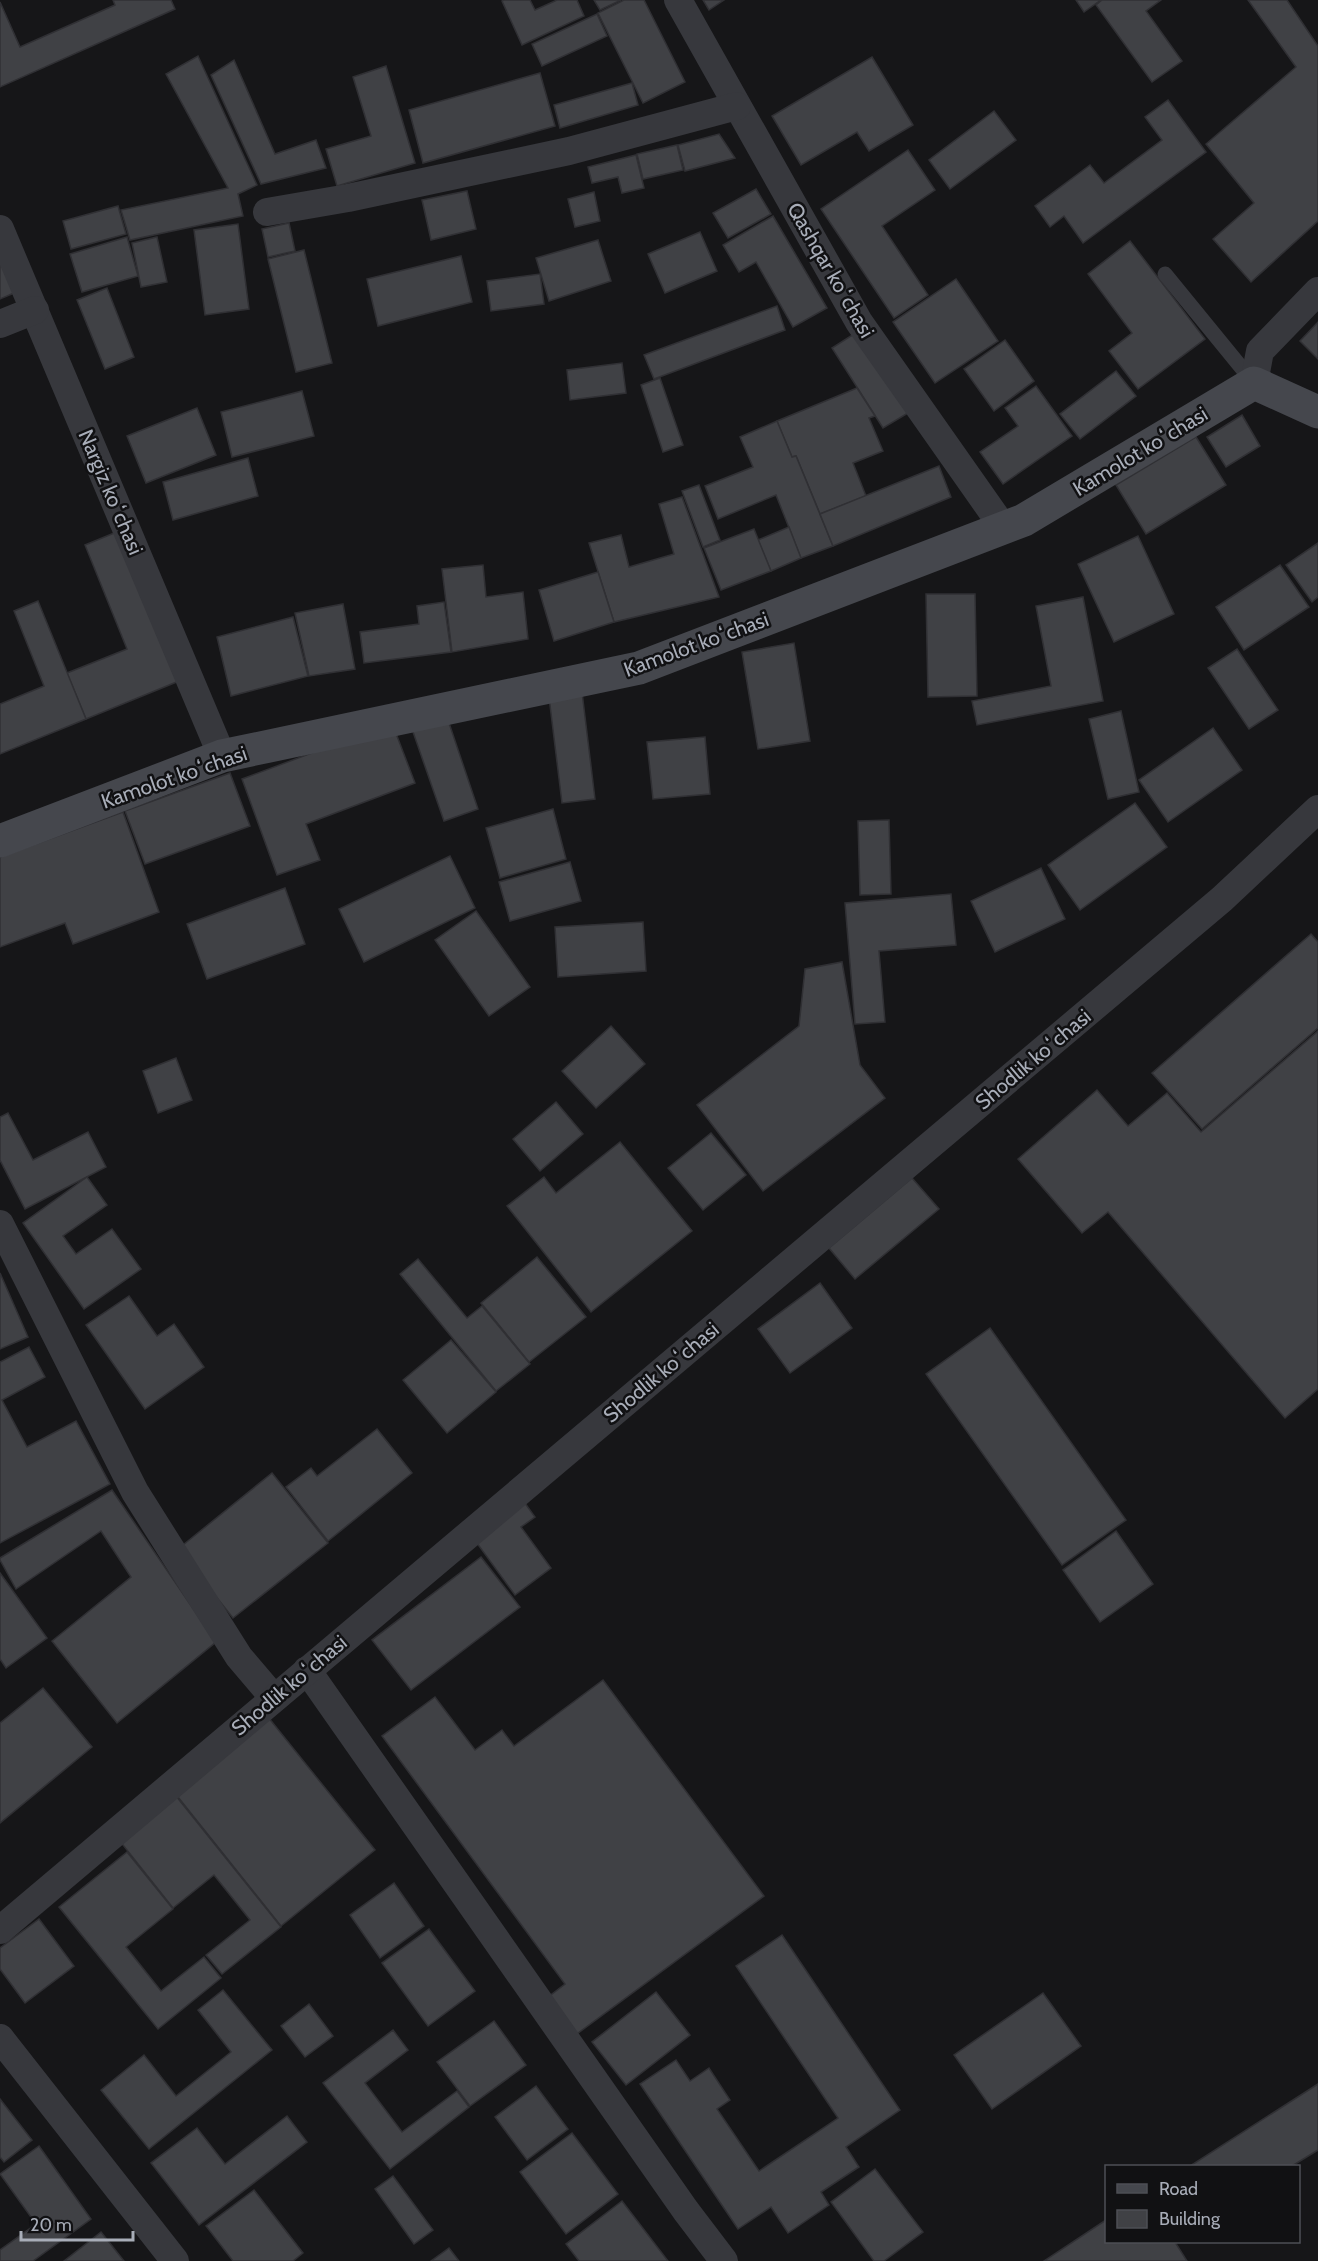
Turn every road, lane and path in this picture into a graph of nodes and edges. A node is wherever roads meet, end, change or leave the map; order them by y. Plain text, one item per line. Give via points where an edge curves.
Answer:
1 (678, 0) edge
2 (737, 106) junction
3 (267, 212) dead end
4 (0, 229) edge
5 (1166, 274) dead end
6 (1318, 291) edge
7 (35, 310) junction
8 (0, 324) edge
9 (1254, 383) junction
10 (1318, 412) edge
11 (1004, 527) junction
12 (222, 756) junction
13 (1318, 809) edge
14 (0, 841) edge
15 (0, 1224) edge
16 (307, 1670) junction
17 (274, 1698) junction
18 (0, 1930) edge
19 (0, 2038) edge
20 (175, 2261) edge
21 (724, 2261) edge

1 - 2 street, Qashqar koʻchasi
2 - 3 street via 569,151
2 - 11 street, Qashqar koʻchasi via 859,322
4 - 7 street, Nargiz koʻchasi
5 - 9 lane
6 - 9 street via 1260,351
7 - 8 street
7 - 12 street, Nargiz koʻchasi
9 - 10 street
9 - 11 street, Kamolot koʻchasi via 1024,520
11 - 12 street, Kamolot koʻchasi via 639,668
12 - 14 street, Kamolot koʻchasi
13 - 16 street, Shodlik koʻchasi via 1213,907
15 - 17 street via 135,1492 239,1658
16 - 17 street, Shodlik koʻchasi
16 - 21 street
17 - 18 street, Shodlik koʻchasi
19 - 20 street

